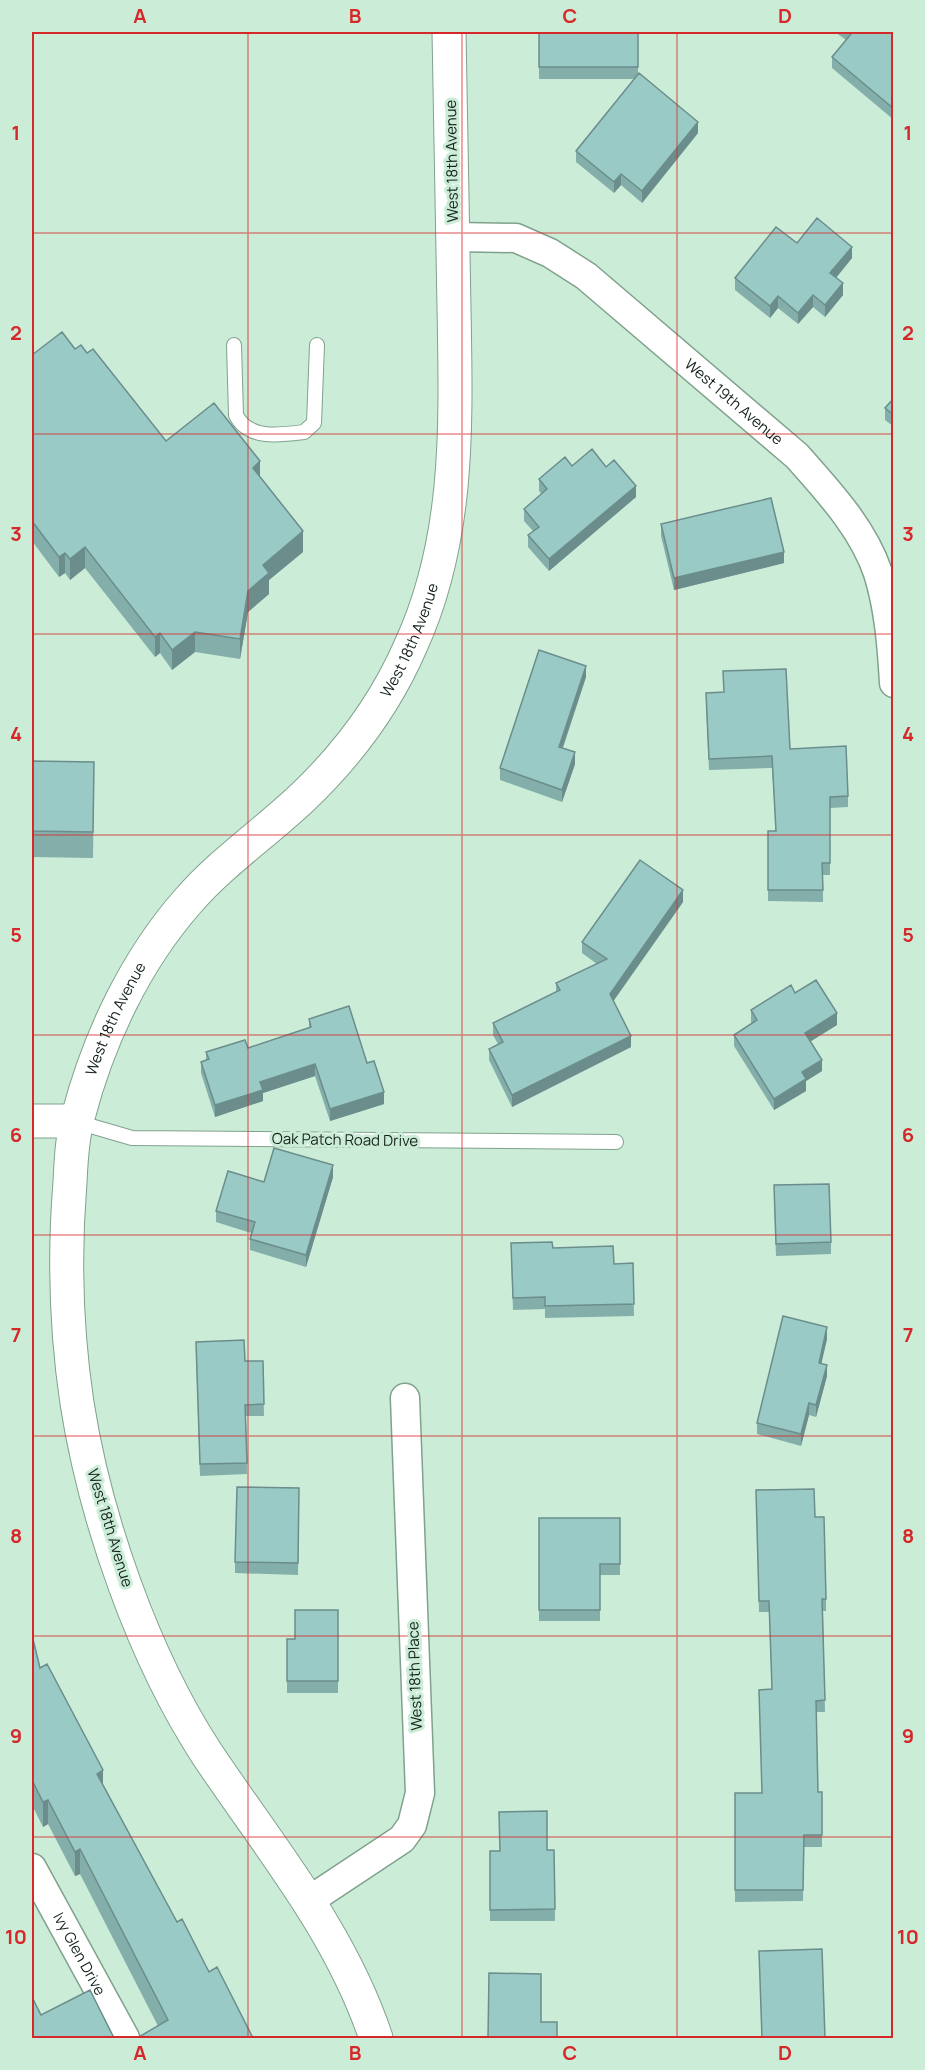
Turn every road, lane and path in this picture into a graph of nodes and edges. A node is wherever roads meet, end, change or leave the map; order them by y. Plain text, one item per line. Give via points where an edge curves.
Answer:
1 (449, 32) edge
2 (454, 237) junction
3 (234, 345) dead end
4 (317, 345) dead end
5 (894, 683) edge
6 (32, 1120) edge
7 (76, 1121) junction
8 (616, 1142) dead end
9 (405, 1398) dead end
10 (32, 1868) edge
11 (310, 1900) junction
12 (125, 2038) edge
13 (376, 2038) edge

1 - 2 main road, West 18th Avenue
2 - 5 street, West 19th Avenue via 516,238 577,270 797,456 859,533 878,573 889,621
2 - 7 main road, West 18th Avenue via 456,430 451,499 440,565 414,641 385,699 348,748 304,796 236,853 187,902 145,960 115,1015
3 - 4 lane via 236,416 241,425 260,434 304,432 314,423
6 - 7 main road
7 - 8 lane, Oak Patch Road Drive via 132,1138
7 - 11 main road, West 18th Avenue via 66,1236 68,1331 78,1407 96,1494 148,1642 174,1695 204,1750
9 - 11 street, West 18th Place via 420,1793 417,1811 402,1839
10 - 12 street, Ivy Glen Drive
11 - 13 main road, West 18th Avenue via 345,1964

